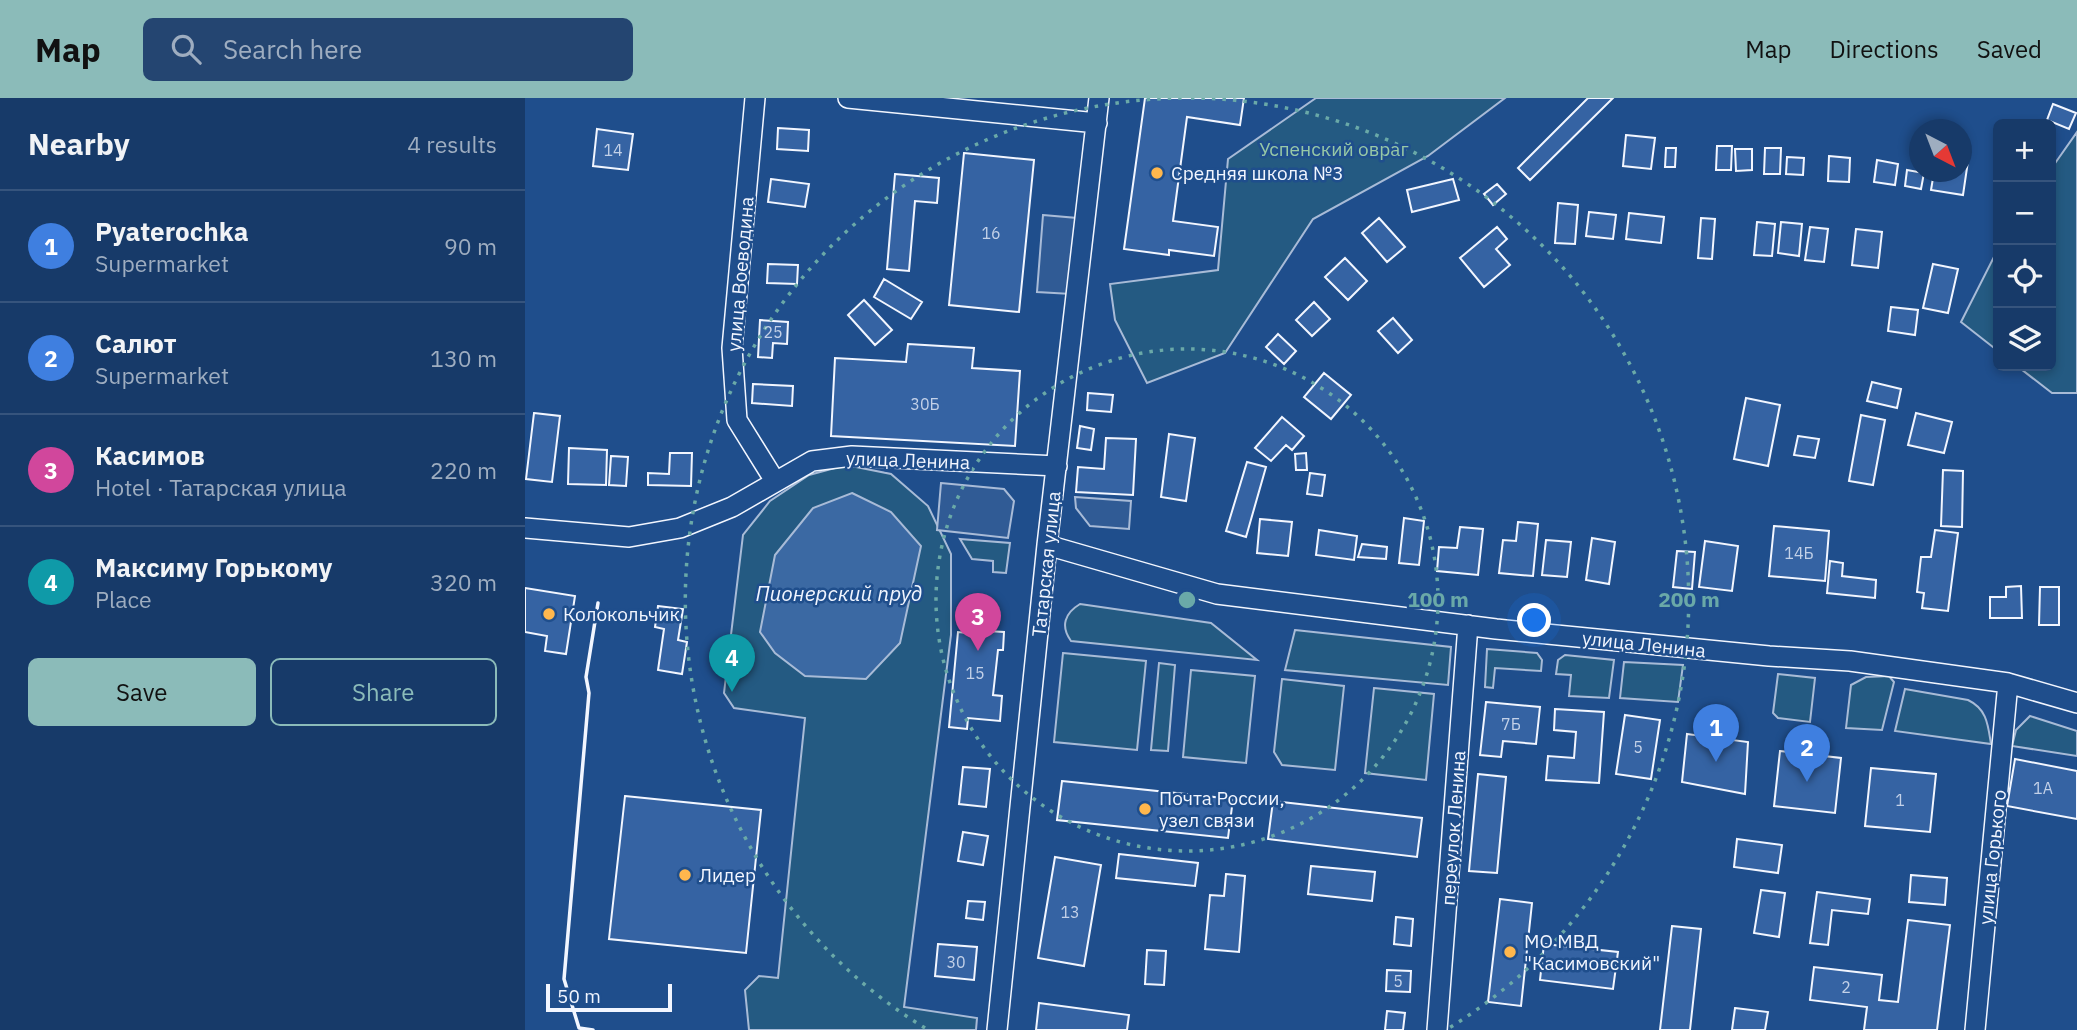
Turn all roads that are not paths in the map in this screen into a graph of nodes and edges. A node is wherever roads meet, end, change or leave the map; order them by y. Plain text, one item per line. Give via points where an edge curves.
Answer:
1 (755, 98) edge
2 (848, 98) edge
3 (1099, 98) edge
4 (1097, 123) junction
5 (1058, 466) junction
6 (775, 481) junction
7 (525, 527) edge
8 (1047, 545) junction
9 (1468, 625) junction
10 (2008, 683) junction
11 (2077, 703) edge
12 (997, 1030) edge
13 (1437, 1030) edge
14 (1975, 1030) edge

1 - 6 street, улица Воеводина via 731,348 737,420
2 - 4 street
3 - 4 street, Татарская улица
4 - 5 street, Татарская улица
5 - 6 street, улица Ленина via 852,456 812,461
5 - 8 street, Татарская улица
6 - 7 street, улица Ленина via 732,507 680,528 629,537
8 - 9 street, улица Ленина via 1217,594
8 - 12 street, Татарская улица
9 - 10 street, улица Ленина via 1850,661
9 - 13 street, переулок Ленина
10 - 11 street, улица Ленина
10 - 14 street, улица Горького

